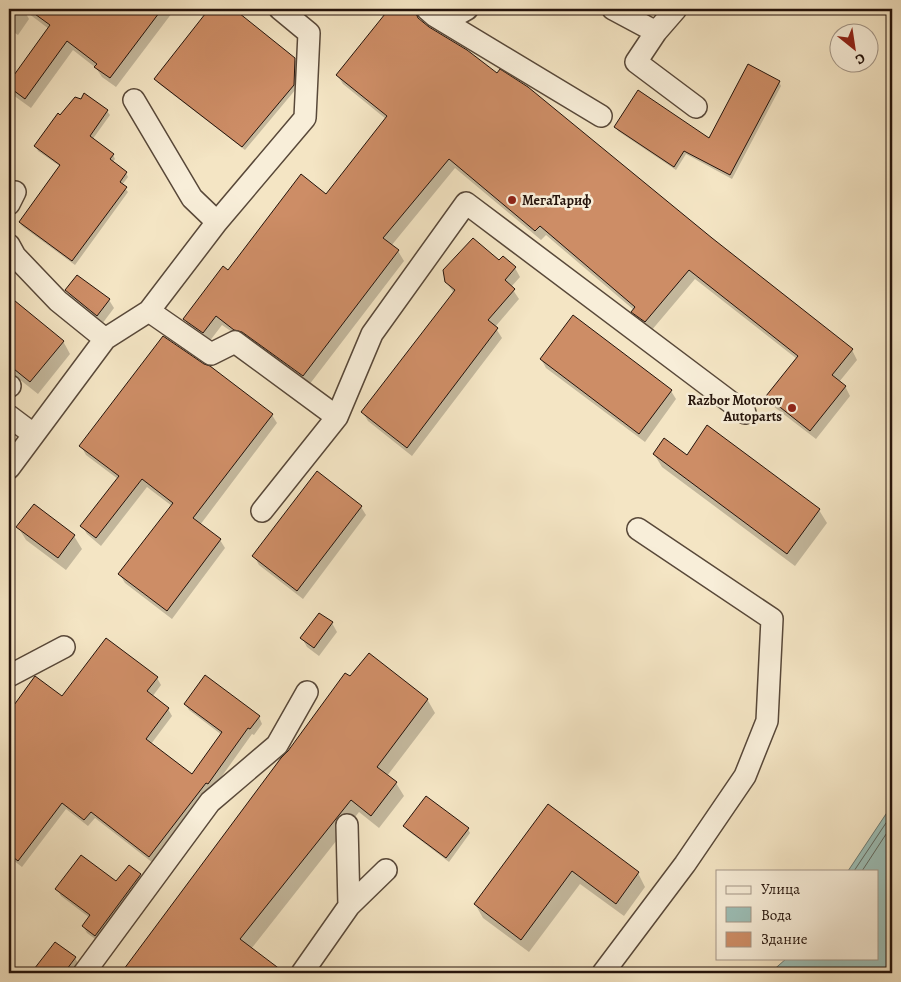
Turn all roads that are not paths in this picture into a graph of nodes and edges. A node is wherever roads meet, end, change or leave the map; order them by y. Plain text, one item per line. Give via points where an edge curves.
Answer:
1 (280, 9) edge
2 (427, 9) edge
3 (467, 9) edge
4 (613, 9) edge
5 (676, 9) edge
6 (446, 21) junction
7 (656, 32) junction
8 (134, 100) dead end
9 (696, 107) dead end
10 (601, 116) dead end
11 (217, 222) junction
12 (9, 245) edge
13 (149, 311) junction
14 (105, 338) junction
15 (745, 413) dead end
16 (9, 416) edge
17 (337, 417) junction
18 (33, 434) junction
19 (9, 468) edge
20 (262, 511) dead end
21 (638, 529) dead end
22 (64, 646) dead end
23 (9, 676) edge
24 (307, 692) dead end
25 (347, 825) dead end
26 (386, 870) dead end
27 (349, 906) junction
28 (84, 973) edge
29 (302, 973) edge
30 (603, 973) edge

1 - 11 lane via 309,32 305,118
2 - 6 lane
3 - 6 lane
4 - 7 lane
5 - 7 lane
6 - 10 lane
7 - 9 lane via 636,62
8 - 11 lane via 192,198
11 - 13 lane
12 - 14 lane via 14,256 58,301
13 - 14 lane
13 - 17 lane via 211,354 235,342
14 - 18 lane
15 - 17 lane via 466,203 372,334
16 - 18 lane
17 - 20 lane
18 - 19 lane
21 - 30 lane via 772,619 767,721 745,776 685,864
22 - 23 lane
24 - 28 lane via 277,745 210,802
25 - 27 lane
26 - 27 lane
27 - 29 lane

